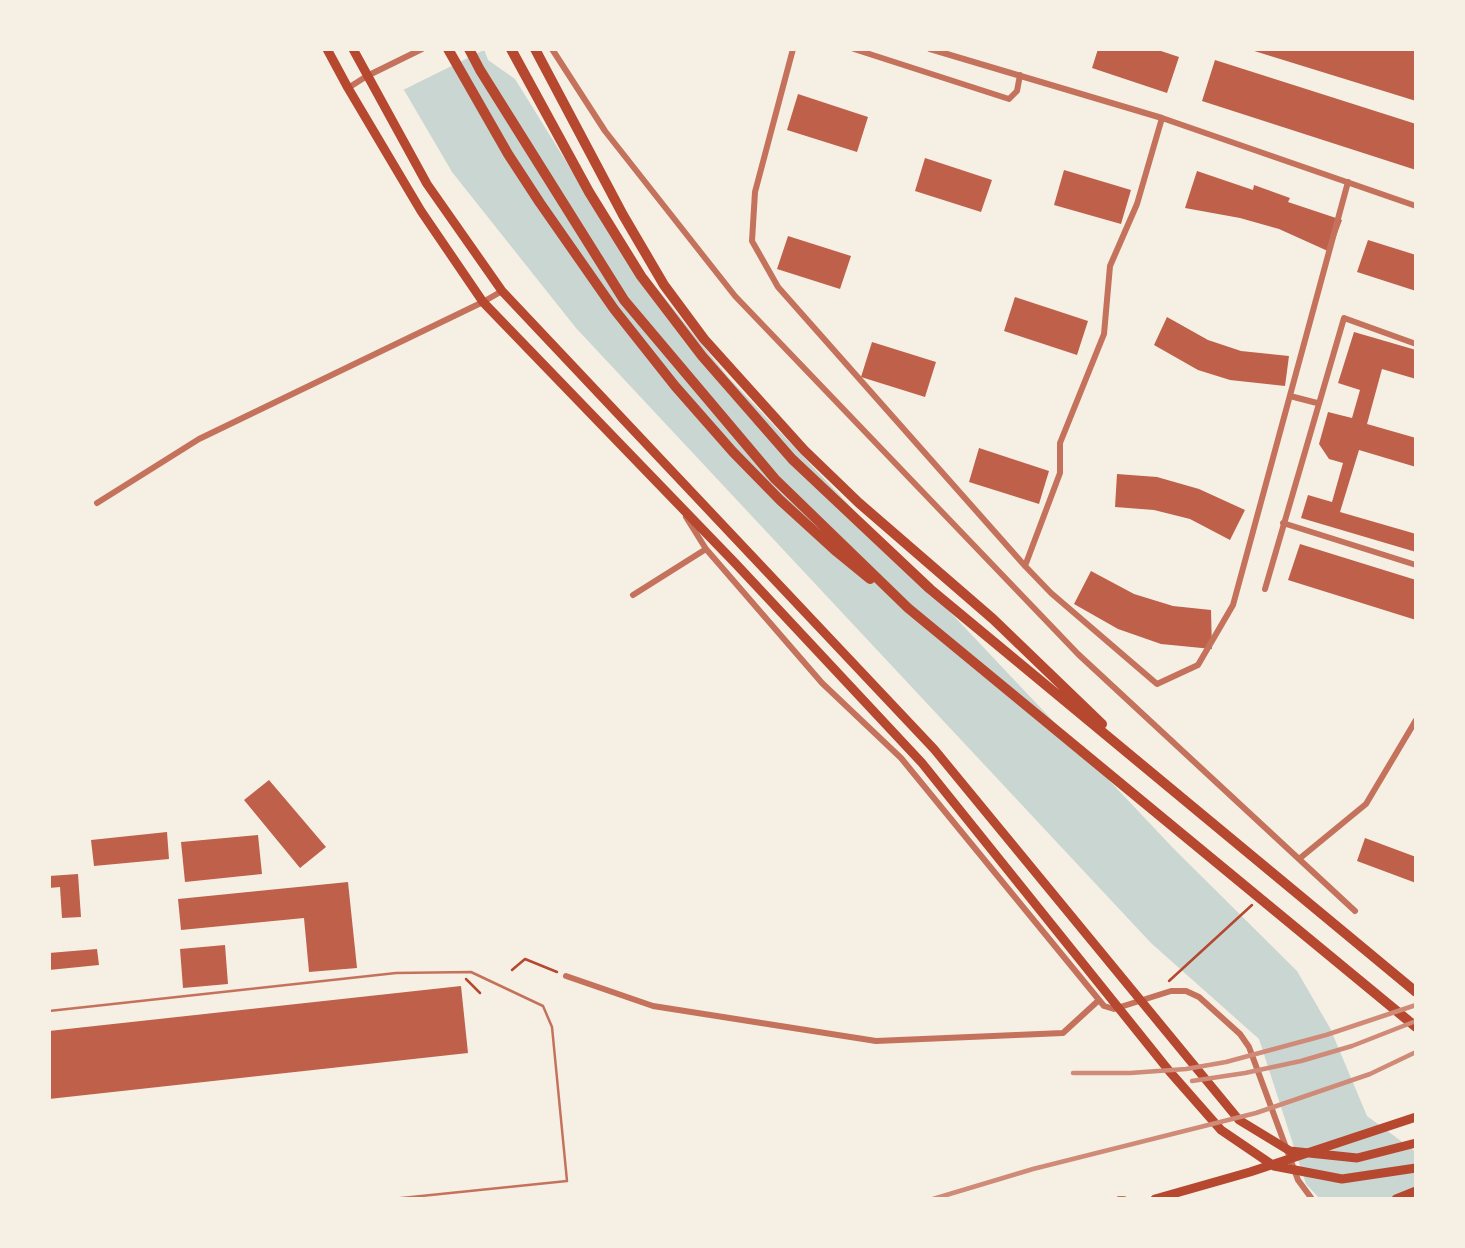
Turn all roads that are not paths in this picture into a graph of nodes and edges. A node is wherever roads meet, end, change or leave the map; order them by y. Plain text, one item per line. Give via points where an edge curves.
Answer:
1 (327, 49) edge
2 (353, 49) edge
3 (422, 49) edge
4 (448, 49) edge
5 (469, 49) edge
6 (511, 49) edge
7 (535, 49) edge
8 (552, 49) edge
9 (793, 49) edge
10 (854, 49) edge
11 (930, 49) edge
12 (1020, 75) junction
13 (367, 76) junction
14 (348, 88) junction
15 (1162, 118) junction
16 (1348, 182) junction
17 (1416, 206) edge
18 (502, 291) junction
19 (483, 302) junction
20 (1416, 344) edge
21 (1290, 396) junction
22 (1317, 403) junction
23 (97, 503) dead end
24 (678, 503) junction
25 (1283, 523) junction
26 (706, 550) junction
27 (1416, 565) edge
28 (1025, 566) junction
29 (1265, 589) dead end
30 (633, 595) dead end
31 (935, 629) junction
32 (1416, 720) edge
33 (1158, 778) junction
34 (1299, 859) junction
35 (1355, 911) dead end
36 (566, 976) road end
37 (1416, 992) edge
38 (1099, 1000) junction
39 (49, 1011) edge
40 (1416, 1027) edge
41 (1416, 1117) edge
42 (1416, 1143) edge
43 (1416, 1168) edge
44 (1416, 1191) edge
45 (393, 1199) edge
46 (1156, 1199) edge
47 (1312, 1199) edge
48 (1396, 1199) edge

1 - 14 main road
2 - 13 main road
3 - 13 street
4 - 31 highway via 554,223 676,386 790,509
5 - 31 highway via 624,300 775,479
6 - 33 highway via 641,276 702,356 792,459 930,589
7 - 33 highway via 664,285 720,357 859,503 993,619
8 - 34 street via 606,131 735,296 1078,654
9 - 28 street via 755,192 752,241 778,288
10 - 12 street via 1009,99 1017,91
11 - 12 street
12 - 15 street
13 - 14 street
13 - 18 main road via 427,184
14 - 19 main road via 421,211
15 - 16 street
15 - 28 street via 1137,204 1110,265 1104,334 1060,443 1060,473
16 - 17 street
16 - 21 street
18 - 19 street
18 - 42 main road via 934,749 1239,1120 1290,1151 1357,1158
19 - 23 street via 199,439
19 - 24 main road
20 - 22 street via 1344,318
21 - 22 street
21 - 28 street via 1233,606 1198,665 1157,684
22 - 25 street
24 - 26 street
24 - 43 main road via 922,763 1221,1130 1275,1166 1342,1180
25 - 27 street
25 - 29 street
26 - 30 street
26 - 38 street via 822,683 901,758
31 - 40 highway
32 - 34 street via 1366,804
33 - 37 highway
34 - 35 street
36 - 38 street via 653,1006 876,1041 1063,1033
38 - 47 street via 1114,1009 1171,991 1186,991 1240,1034 1249,1047 1298,1180
39 - 45 lane via 396,974 465,972 542,1006 552,1027 567,1181
41 - 46 main road
44 - 48 main road

